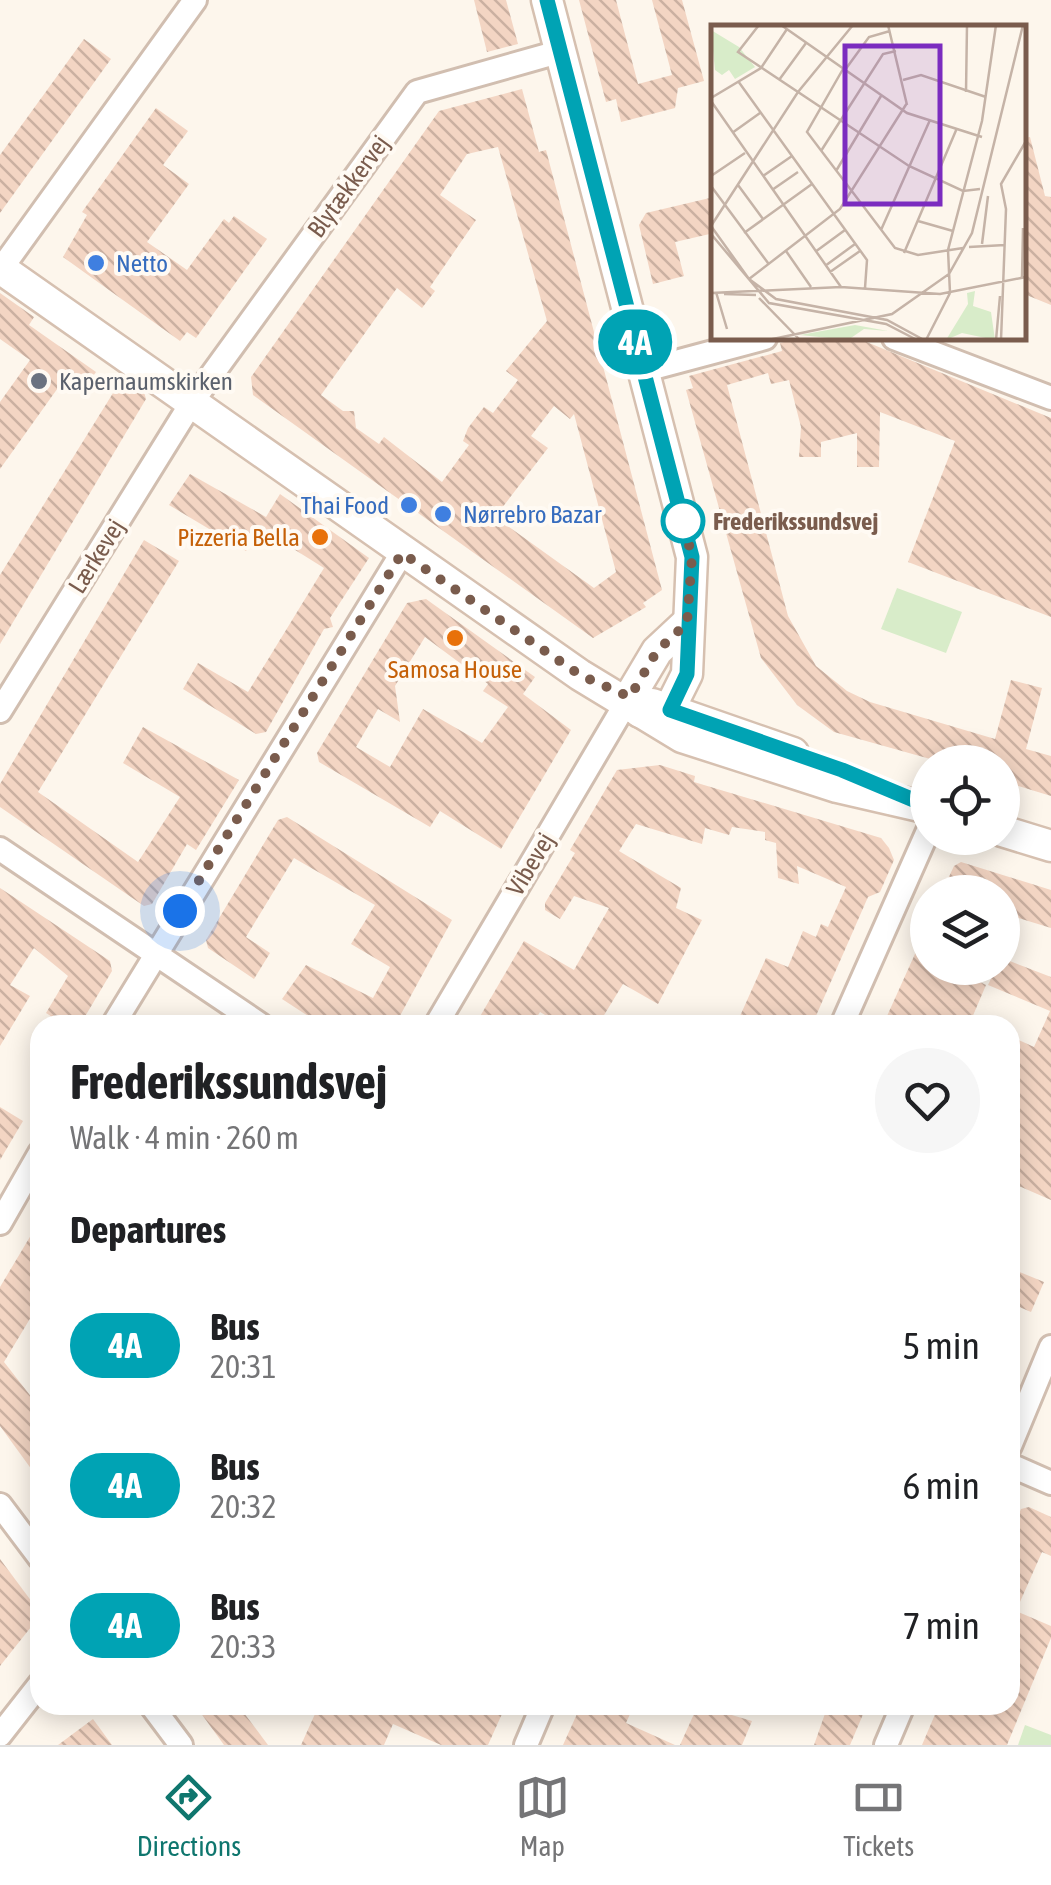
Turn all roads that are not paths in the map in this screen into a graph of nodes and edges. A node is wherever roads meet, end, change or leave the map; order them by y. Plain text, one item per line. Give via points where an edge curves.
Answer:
1 (196, 0) edge
2 (548, 0) edge
3 (562, 50) junction
4 (1, 268) edge
5 (758, 340) edge
6 (899, 340) edge
7 (642, 371) junction
8 (1051, 398) edge
9 (192, 402) junction
10 (402, 553) junction
11 (687, 623) junction
12 (633, 702) junction
13 (0, 711) edge
14 (910, 803) edge
15 (1020, 837) edge
16 (1051, 846) edge
17 (0, 850) edge
18 (917, 855) edge
19 (153, 954) junction
20 (119, 1015) edge
21 (247, 1015) edge
22 (442, 1015) edge
23 (846, 1015) edge
24 (30, 1170) edge
25 (0, 1223) edge
26 (1051, 1346) edge
27 (1020, 1422) edge
28 (1020, 1469) edge
29 (1051, 1483) edge
30 (0, 1506) edge
31 (30, 1545) edge
32 (30, 1697) edge
33 (158, 1715) edge
34 (540, 1715) edge
35 (899, 1715) edge
36 (0, 1735) edge
37 (181, 1745) edge
38 (526, 1745) edge
39 (886, 1745) edge

1 - 4 street
2 - 3 street
3 - 7 street
3 - 9 street, Blytækkervej via 417,92
4 - 9 street
5 - 7 street
6 - 8 street
7 - 11 street via 692,557
9 - 10 street
9 - 13 street, Lærkevej
10 - 12 street
10 - 19 street
11 - 12 street via 657,651
11 - 12 street via 687,674
12 - 14 street via 689,740
12 - 22 street, Vibevej
15 - 16 street
17 - 19 street
18 - 23 street
19 - 20 street
19 - 21 street
24 - 25 street
26 - 27 street
28 - 29 street
30 - 31 street
32 - 36 street
33 - 37 street
34 - 38 street
35 - 39 street

